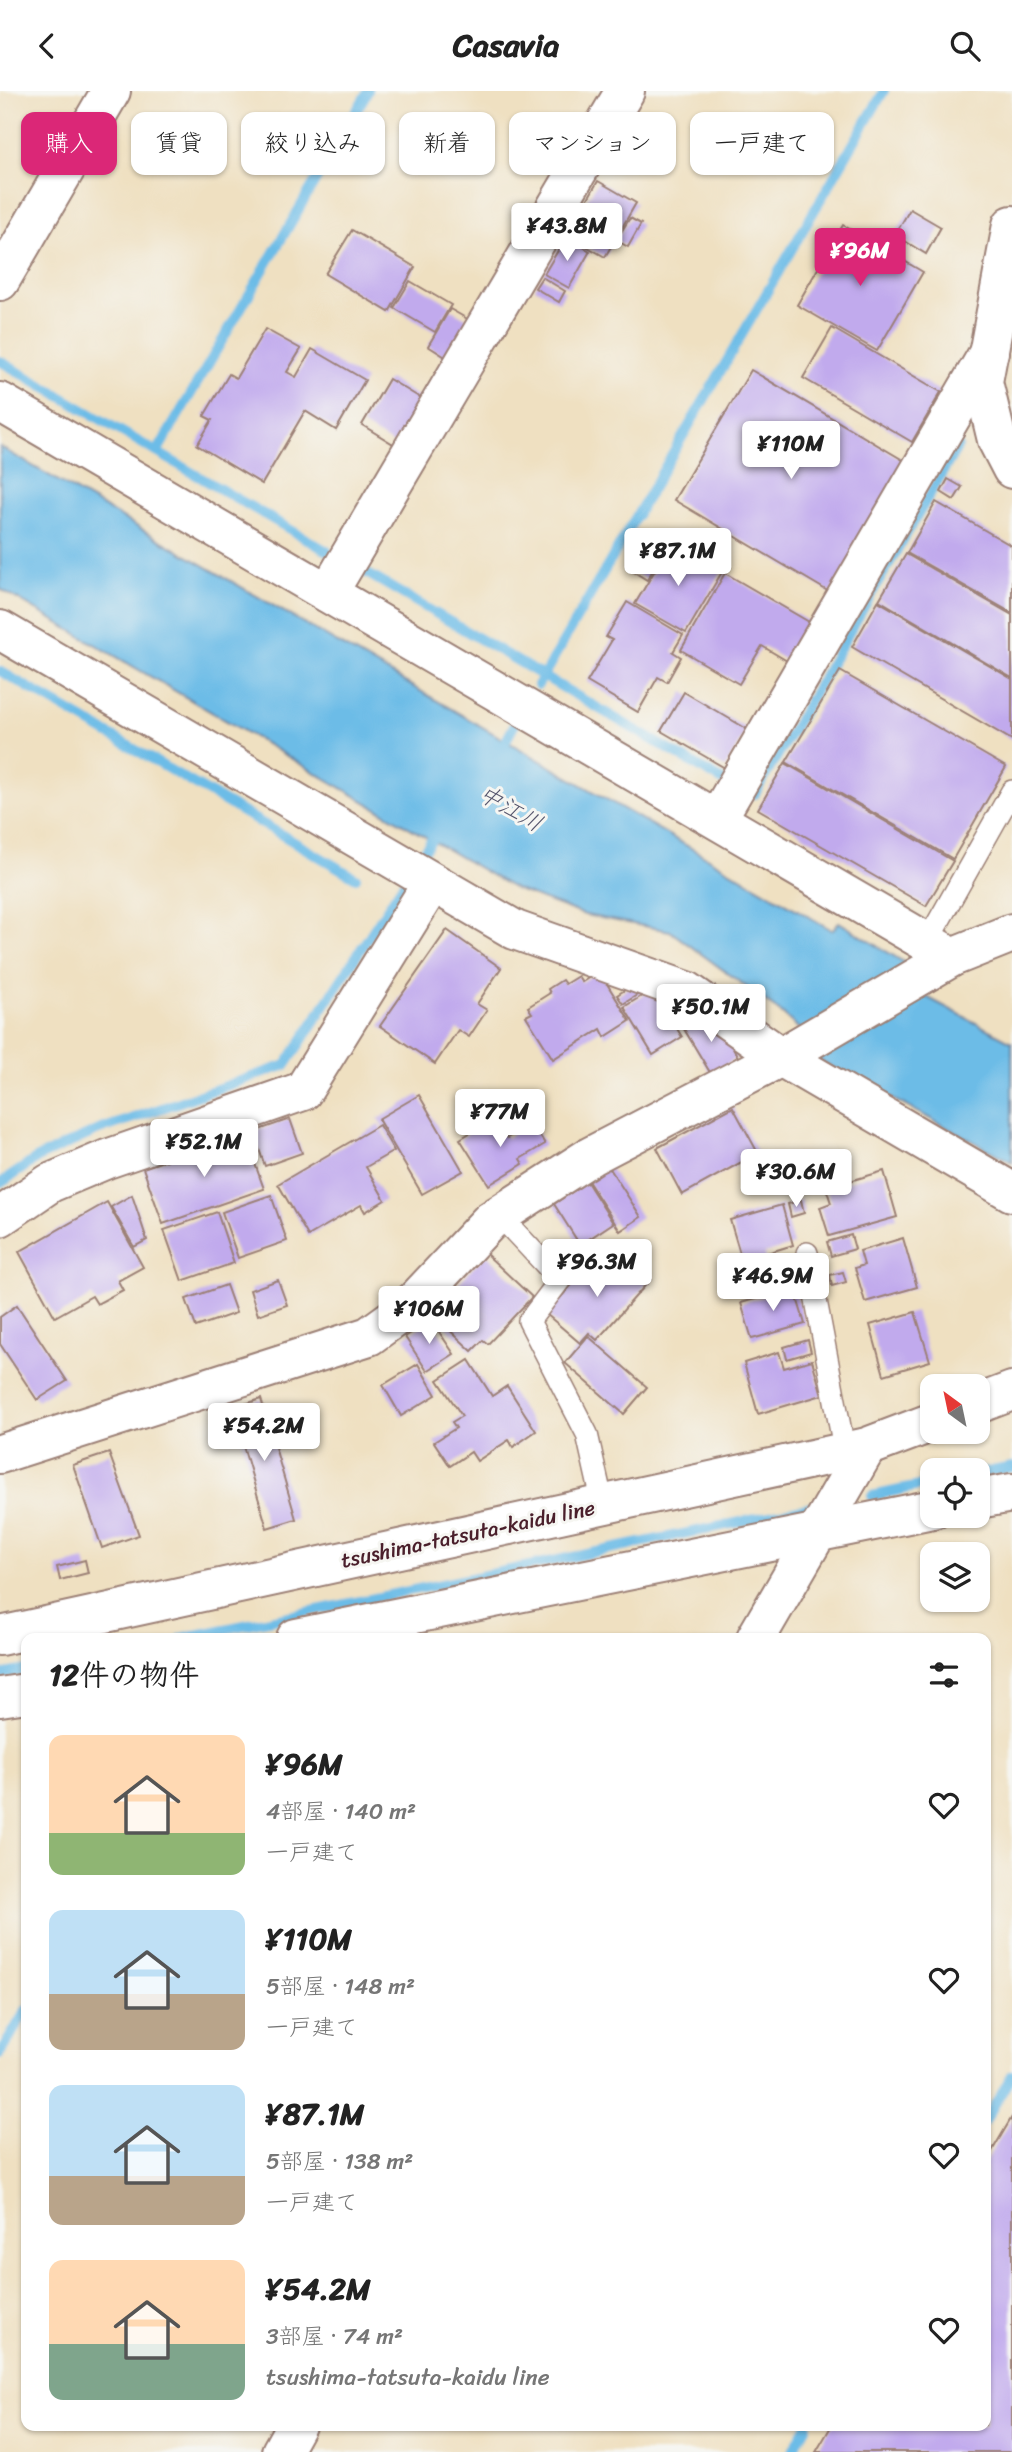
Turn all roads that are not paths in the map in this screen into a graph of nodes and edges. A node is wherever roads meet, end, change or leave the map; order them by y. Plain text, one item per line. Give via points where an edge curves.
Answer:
1 (110, 91) edge
2 (625, 91) edge
3 (1012, 225) edge
4 (0, 281) edge
5 (989, 352) junction
6 (0, 402) edge
7 (1012, 469) edge
8 (328, 593) junction
9 (0, 630) edge
10 (1012, 791) edge
11 (717, 819) junction
12 (432, 883) junction
13 (1012, 933) edge
14 (934, 958) junction
15 (787, 1053) junction
16 (1012, 1192) edge
17 (499, 1215) junction
18 (0, 1217) edge
19 (807, 1253) dead end
20 (1012, 1391) edge
21 (990, 1399) edge
22 (920, 1427) edge
23 (856, 1450) junction
24 (0, 1454) edge
25 (1012, 1493) edge
26 (990, 1497) edge
27 (603, 1505) junction
28 (920, 1512) edge
29 (818, 1532) junction
30 (321, 1633) edge
31 (759, 1633) edge
32 (0, 1636) edge
33 (21, 1694) edge
34 (0, 1697) edge
35 (293, 2431) edge
36 (281, 2452) edge

1 - 4 street
2 - 8 street
3 - 5 street
5 - 7 street via 983,382 997,440
5 - 11 street
6 - 8 street
8 - 11 street
9 - 12 street
10 - 14 lane
11 - 14 street
12 - 15 street via 515,930 687,991
12 - 18 street via 303,1091 107,1159 50,1183
13 - 14 street
14 - 15 street
15 - 16 street
15 - 17 street via 591,1156
17 - 24 street via 409,1307 369,1336
17 - 27 lane via 559,1280 528,1321 587,1434
19 - 23 lane
20 - 21 street
22 - 23 street, tsushima-tatsuta-kaidu line
23 - 27 street, tsushima-tatsuta-kaidu line
23 - 29 street
25 - 26 street
27 - 32 street, tsushima-tatsuta-kaidu line
28 - 29 street
29 - 30 street
29 - 31 street
33 - 34 street
35 - 36 street

